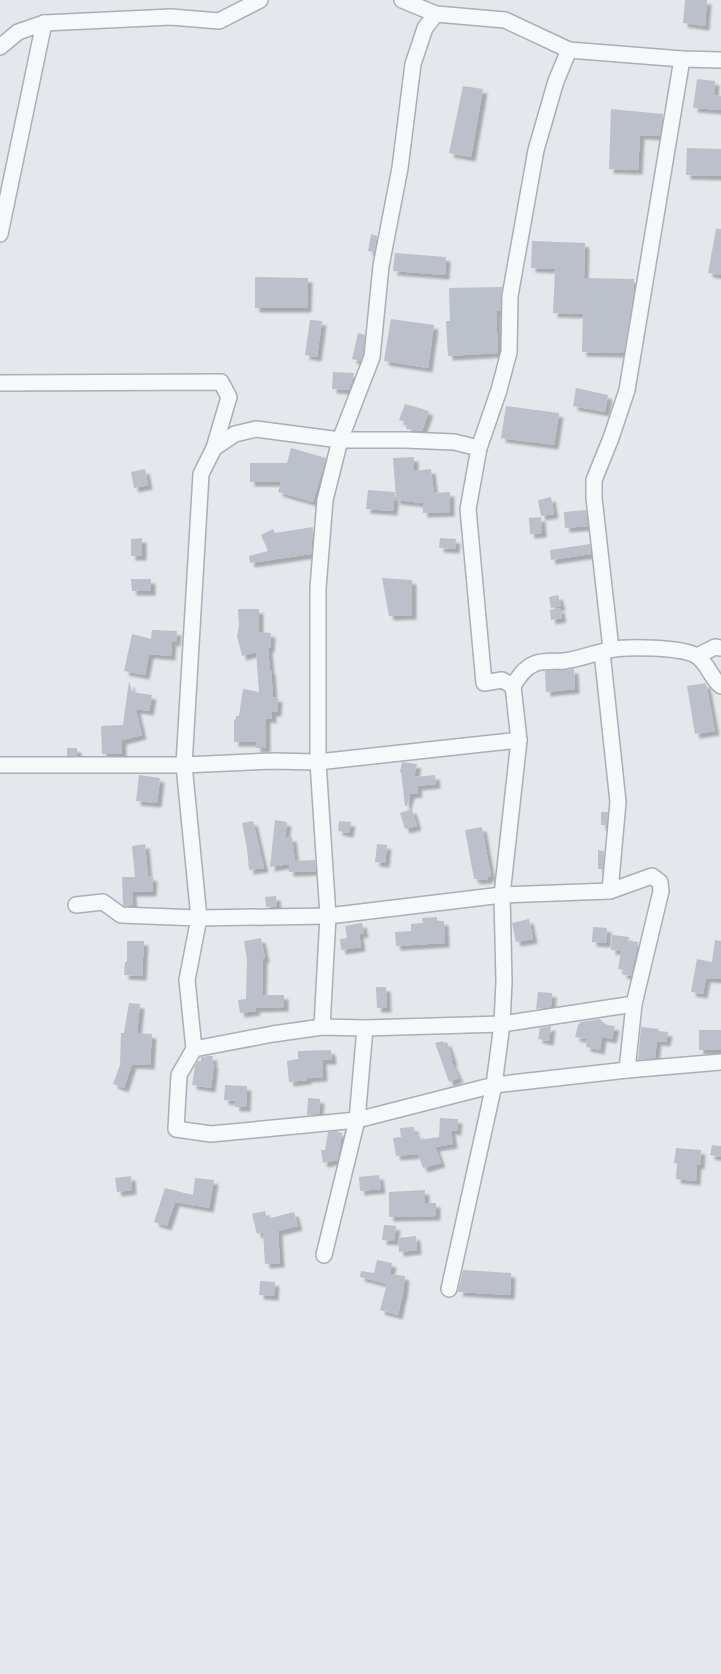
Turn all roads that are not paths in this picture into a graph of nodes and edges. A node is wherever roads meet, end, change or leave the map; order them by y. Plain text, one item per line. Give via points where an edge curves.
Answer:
1 (260, 0) edge
2 (402, 0) edge
3 (428, 7) edge
4 (44, 23) junction
5 (0, 47) edge
6 (569, 50) junction
7 (682, 59) junction
8 (721, 60) edge
9 (0, 234) edge
10 (0, 383) edge
11 (340, 440) junction
12 (214, 448) junction
13 (479, 448) junction
14 (721, 648) edge
15 (606, 650) junction
16 (697, 656) junction
17 (507, 683) junction
18 (721, 686) edge
19 (519, 740) junction
20 (318, 762) junction
21 (0, 765) edge
22 (184, 765) junction
23 (610, 891) junction
24 (502, 895) junction
25 (76, 904) dead end
26 (328, 916) junction
27 (200, 918) junction
28 (634, 1004) junction
29 (502, 1024) junction
30 (322, 1027) junction
31 (365, 1028) junction
32 (194, 1049) junction
33 (721, 1062) edge
34 (627, 1070) junction
35 (494, 1085) junction
36 (357, 1120) junction
37 (324, 1255) dead end
38 (449, 1289) dead end

1 - 4 street via 219,22 171,17
2 - 3 street
3 - 6 street via 505,20
3 - 11 street via 413,64 400,168 381,266 372,357
4 - 5 street via 18,32
4 - 9 street
6 - 7 street
6 - 13 street via 556,81 536,150 510,296 509,352
7 - 8 street
7 - 15 street via 627,390 594,480
10 - 12 street via 221,382 229,397
11 - 12 street via 256,429 235,434
11 - 13 street via 454,442
11 - 20 street via 325,500 318,588
12 - 22 street via 200,474
13 - 17 street via 468,509 484,683
14 - 16 street
15 - 16 street via 671,649
15 - 17 street via 564,661 534,663
15 - 23 street via 618,802
16 - 18 street
17 - 19 street
19 - 20 street
19 - 24 street
20 - 22 street
20 - 26 street
21 - 22 street
22 - 27 street
23 - 24 street
23 - 28 street via 652,876 660,882 661,891
24 - 26 street
24 - 29 street
25 - 27 street via 104,902 121,915
26 - 27 street
26 - 30 street
27 - 32 street via 187,980
28 - 29 street
28 - 34 street
29 - 31 street
29 - 35 street
30 - 31 street
30 - 32 street
31 - 36 street
32 - 36 street via 179,1075 176,1129 211,1134
33 - 34 street
34 - 35 street
35 - 36 street
35 - 38 street
36 - 37 street

